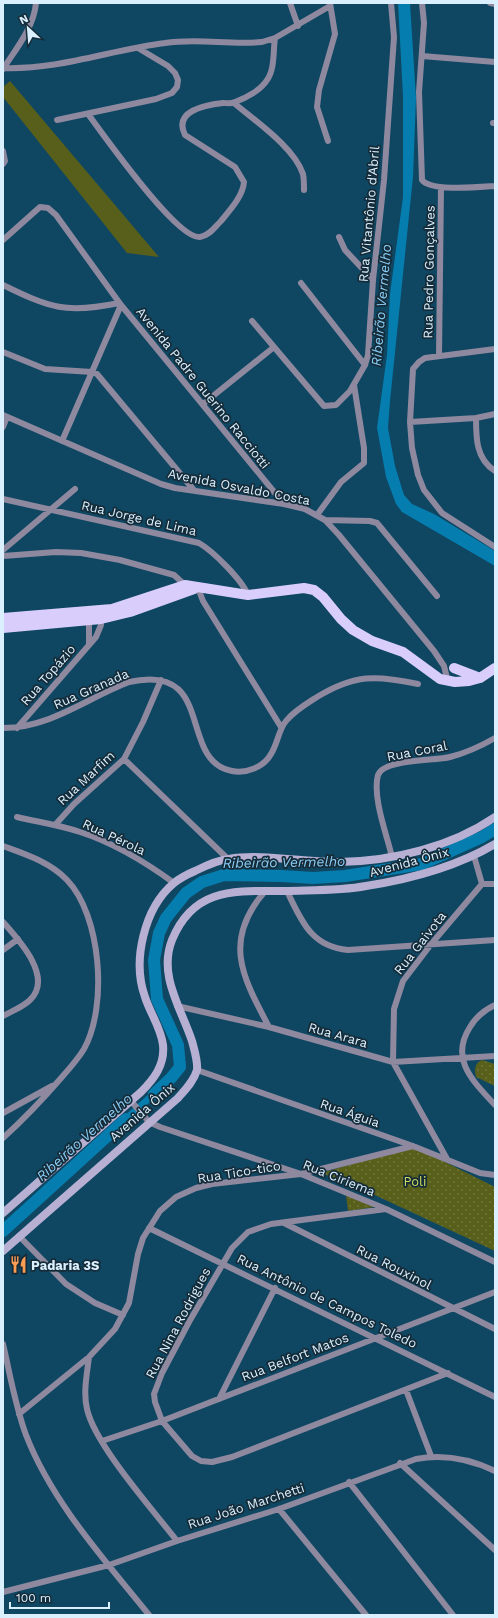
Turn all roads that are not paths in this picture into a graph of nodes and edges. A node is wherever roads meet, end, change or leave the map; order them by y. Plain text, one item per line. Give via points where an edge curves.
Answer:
1 (36, 3) edge
2 (290, 3) edge
3 (392, 3) edge
4 (422, 3) edge
5 (490, 3) edge
6 (330, 4) edge
7 (495, 4) edge
8 (298, 26) junction
9 (275, 38) junction
10 (138, 48) junction
11 (422, 56) junction
12 (495, 62) edge
13 (3, 69) edge
14 (234, 103) junction
15 (88, 114) junction
16 (57, 120) dead end
17 (328, 141) dead end
18 (3, 151) edge
19 (3, 164) edge
20 (495, 186) edge
21 (441, 187) junction
22 (304, 190) dead end
23 (339, 237) dead end
24 (3, 240) edge
25 (374, 280) junction
26 (301, 282) dead end
27 (3, 285) edge
28 (120, 304) junction
29 (252, 321) dead end
30 (274, 347) junction
31 (495, 349) edge
32 (3, 352) edge
33 (439, 356) junction
34 (366, 365) junction
35 (92, 372) junction
36 (354, 386) junction
37 (203, 404) junction
38 (495, 414) edge
39 (5, 416) edge
40 (476, 418) junction
41 (410, 422) junction
42 (3, 427) edge
43 (62, 441) junction
44 (495, 471) edge
45 (75, 489) dead end
46 (193, 489) junction
47 (3, 499) edge
48 (284, 504) junction
49 (50, 510) junction
50 (317, 514) junction
51 (325, 520) junction
52 (495, 547) edge
53 (3, 550) edge
54 (3, 556) edge
55 (185, 585) junction
56 (198, 588) junction
57 (248, 595) junction
58 (437, 596) dead end
59 (101, 615) junction
60 (89, 617) junction
61 (3, 618) edge
62 (3, 628) edge
63 (89, 645) junction
64 (440, 660) junction
65 (454, 668) junction
66 (495, 668) edge
67 (480, 678) junction
68 (161, 680) junction
69 (448, 682) junction
70 (462, 682) junction
71 (418, 684) dead end
72 (281, 727) junction
73 (3, 728) edge
74 (17, 728) junction
75 (495, 738) edge
76 (124, 759) junction
77 (17, 817) dead end
78 (495, 817) edge
79 (55, 825) junction
80 (495, 844) edge
81 (3, 846) edge
82 (392, 856) junction
83 (474, 856) junction
84 (228, 859) junction
85 (174, 883) junction
86 (482, 884) junction
87 (495, 884) edge
88 (266, 890) junction
89 (287, 890) junction
90 (3, 922) edge
91 (18, 940) junction
92 (495, 940) edge
93 (432, 943) junction
94 (3, 950) edge
95 (495, 1005) edge
96 (177, 1006) junction
97 (3, 1016) edge
98 (269, 1027) junction
99 (495, 1056) edge
100 (461, 1058) junction
101 (393, 1062) junction
102 (197, 1070) junction
103 (57, 1083) junction
104 (132, 1102) junction
105 (495, 1105) edge
106 (3, 1113) edge
107 (148, 1121) junction
108 (3, 1138) edge
109 (413, 1146) junction
110 (447, 1159) junction
111 (301, 1174) junction
112 (495, 1175) edge
113 (386, 1209) junction
114 (3, 1213) edge
115 (284, 1223) junction
116 (149, 1228) junction
117 (19, 1236) junction
118 (3, 1251) edge
119 (222, 1262) junction
120 (495, 1262) edge
121 (275, 1288) junction
122 (495, 1292) edge
123 (453, 1309) junction
124 (123, 1315) junction
125 (495, 1329) edge
126 (376, 1337) junction
127 (3, 1344) edge
128 (89, 1357) junction
129 (448, 1373) junction
130 (406, 1390) junction
131 (495, 1397) edge
132 (219, 1399) junction
133 (19, 1414) junction
134 (162, 1421) junction
135 (102, 1441) junction
136 (431, 1456) junction
137 (400, 1463) junction
138 (495, 1471) edge
139 (349, 1482) junction
140 (279, 1508) junction
141 (177, 1541) junction
142 (495, 1550) edge
143 (109, 1565) junction
144 (3, 1592) edge
145 (149, 1615) edge
146 (366, 1615) edge
147 (453, 1615) edge

1 - 13 street via 26,33
2 - 8 street
3 - 25 street, Rua Vitantônio d'Abril via 394,37
4 - 11 street
5 - 7 street
6 - 8 street
6 - 17 street via 335,34 319,90 317,107
8 - 9 street
9 - 10 street via 252,43 181,41
9 - 14 street via 272,71 268,80
10 - 13 street via 63,64
10 - 15 street via 175,73 177,87 165,97
11 - 12 street
11 - 21 street via 418,92 421,178 423,183
14 - 15 street via 192,109 182,123 185,135 235,167 244,182 242,192 223,218 209,233 199,237 180,227 150,195
14 - 22 street via 283,145 292,156 302,173
15 - 16 street
18 - 19 street via 6,161
20 - 21 street
21 - 33 street, Rua Pedro Gonçalves
23 - 25 street via 342,246
24 - 28 street via 40,207 48,208 60,220
25 - 34 street, Rua Vitantônio d'Abril
26 - 34 street
27 - 28 street, Avenida Padre Guerino Racciotti via 36,301 64,309
28 - 35 street
28 - 37 street, Avenida Padre Guerino Racciotti
29 - 30 street
30 - 36 street, Rua Vitantônio d'Abril via 324,406 336,405
30 - 37 street
31 - 33 street
32 - 35 street via 45,370
33 - 41 street via 425,358 414,369
34 - 36 street, Rua Vitantônio d'Abril
35 - 43 street
35 - 46 street via 101,378
36 - 50 street via 364,463 341,482
37 - 48 street, Avenida Padre Guerino Racciotti
38 - 40 street
39 - 42 street
39 - 43 street, Avenida Osvaldo Costa
40 - 41 street
40 - 44 street via 478,447 486,463
41 - 52 street via 415,464 424,490 449,518
43 - 46 street, Avenida Osvaldo Costa via 161,484
45 - 49 street
46 - 48 street, Avenida Osvaldo Costa
47 - 49 street, Rua Jorge de Lima
48 - 50 street, Avenida Osvaldo Costa
49 - 53 street
49 - 57 street, Rua Jorge de Lima via 177,536 206,546 245,588
50 - 51 street, Avenida Osvaldo Costa
51 - 58 street via 377,523
51 - 64 street, Avenida Osvaldo Costa via 414,625
54 - 55 street via 81,553 120,560 174,575
55 - 56 main road
55 - 59 main road
56 - 57 main road
56 - 59 main road via 136,610
56 - 72 street via 203,601
57 - 69 main road via 304,588 314,590 323,596 353,630 372,641 403,652
59 - 60 main road
59 - 63 street, Rua Topázio via 100,631
60 - 61 main road
60 - 62 main road
60 - 63 street, Rua Topázio
63 - 74 street, Rua Topázio
64 - 65 street, Avenida Osvaldo Costa
64 - 69 street, Avenida Osvaldo Costa
65 - 67 main road
65 - 70 street
66 - 67 main road
67 - 70 main road
68 - 72 street via 175,687 186,698 206,754 224,769 241,772 260,765 271,754
68 - 74 street, Rua Granada via 129,682 50,720
68 - 76 street, Rua Marfim
69 - 70 main road
71 - 72 street via 372,677 349,682 328,690 302,707
73 - 74 street
75 - 82 street, Rua Coral via 451,757 390,765 380,771 378,794
76 - 79 street, Rua Marfim via 74,804
76 - 84 street
77 - 79 street, Rua Pérola
78 - 82 main road, Avenida Ônix via 474,830 438,845
79 - 85 street, Rua Pérola via 119,848 150,865
80 - 83 main road, Avenida Ônix
81 - 103 street via 42,862 66,878 83,901 92,928 98,998 93,1027 84,1050
82 - 84 main road, Avenida Ônix via 341,862 245,857
83 - 86 street
83 - 89 main road, Avenida Ônix via 416,876 372,885
84 - 85 main road, Avenida Ônix via 198,870
85 - 104 main road, Avenida Ônix via 163,895 152,914 143,939 140,962 142,989 163,1044 162,1059 159,1071
86 - 87 street
86 - 93 street, Rua Gaivota
88 - 89 main road, Avenida Ônix
88 - 96 main road, Avenida Ônix via 242,890 222,894 199,905 185,918 173,939 168,955 169,982
88 - 98 street via 244,926 240,953 246,983
89 - 93 street via 306,926 316,938 328,946 348,950
90 - 91 street
91 - 94 street
91 - 97 street via 33,963 38,986 30,1000
92 - 93 street
93 - 101 street, Rua Gaivota via 403,981 397,996 393,1026
95 - 100 street via 479,1014 474,1021 466,1034
96 - 98 street, Rua Arara
96 - 102 main road, Avenida Ônix via 193,1046
98 - 101 street, Rua Arara
99 - 100 street, Rua Arara
100 - 101 street, Rua Arara
100 - 105 street via 475,1083
101 - 110 street, Rua Gaivota
102 - 107 main road, Avenida Ônix via 184,1091
102 - 109 street, Rua Águia
103 - 106 street
103 - 108 street via 27,1117
104 - 107 street, Rua Ciriema
104 - 114 main road, Avenida Ônix
107 - 111 street, Rua Ciriema via 184,1137
107 - 117 main road, Avenida Ônix
109 - 110 street, Rua Águia
109 - 111 street, Rua Tico-tico
110 - 112 street, Rua Águia via 480,1173
111 - 113 street, Rua Ciriema
111 - 116 street, Rua Tico-tico via 196,1188 168,1204
113 - 115 street, Rua Nina Rodrigues
113 - 120 street, Rua Ciriema
115 - 119 street, Rua Nina Rodrigues via 260,1227 245,1234
115 - 123 street, Rua Rouxinol
116 - 119 street, Rua Antônio de Campos Toledo
116 - 124 street, Rua Tico-tico via 140,1247 133,1288
117 - 118 main road, Avenida Ônix
117 - 124 street via 48,1268 76,1291 95,1303
119 - 121 street, Rua Antônio de Campos Toledo
119 - 134 street, Rua Nina Rodrigues via 157,1385 155,1402
121 - 126 street, Rua Antônio de Campos Toledo
121 - 132 street
122 - 123 street, Rua Belfort Matos
123 - 125 street, Rua Rouxinol
123 - 126 street, Rua Belfort Matos
124 - 128 street, Rua Tico-tico via 115,1329
126 - 129 street, Rua Antônio de Campos Toledo
126 - 132 street, Rua Belfort Matos
127 - 133 street
128 - 133 street, Rua Tico-tico
128 - 135 street via 85,1399 91,1421
129 - 130 street, Rua Nina Rodrigues
129 - 131 street, Rua Antônio de Campos Toledo
130 - 134 street, Rua Nina Rodrigues via 232,1457 212,1462 200,1461 192,1456
130 - 136 street
132 - 134 street, Rua Belfort Matos
133 - 143 street via 37,1459 55,1492
134 - 135 street, Rua Belfort Matos
135 - 141 street
136 - 137 street, Rua João Marchetti
136 - 138 street, Rua João Marchetti via 465,1460
137 - 139 street, Rua João Marchetti
137 - 142 street
139 - 140 street, Rua João Marchetti
139 - 147 street
140 - 141 street, Rua João Marchetti
140 - 146 street
141 - 143 street, Rua João Marchetti
143 - 144 street, Rua João Marchetti
143 - 145 street

